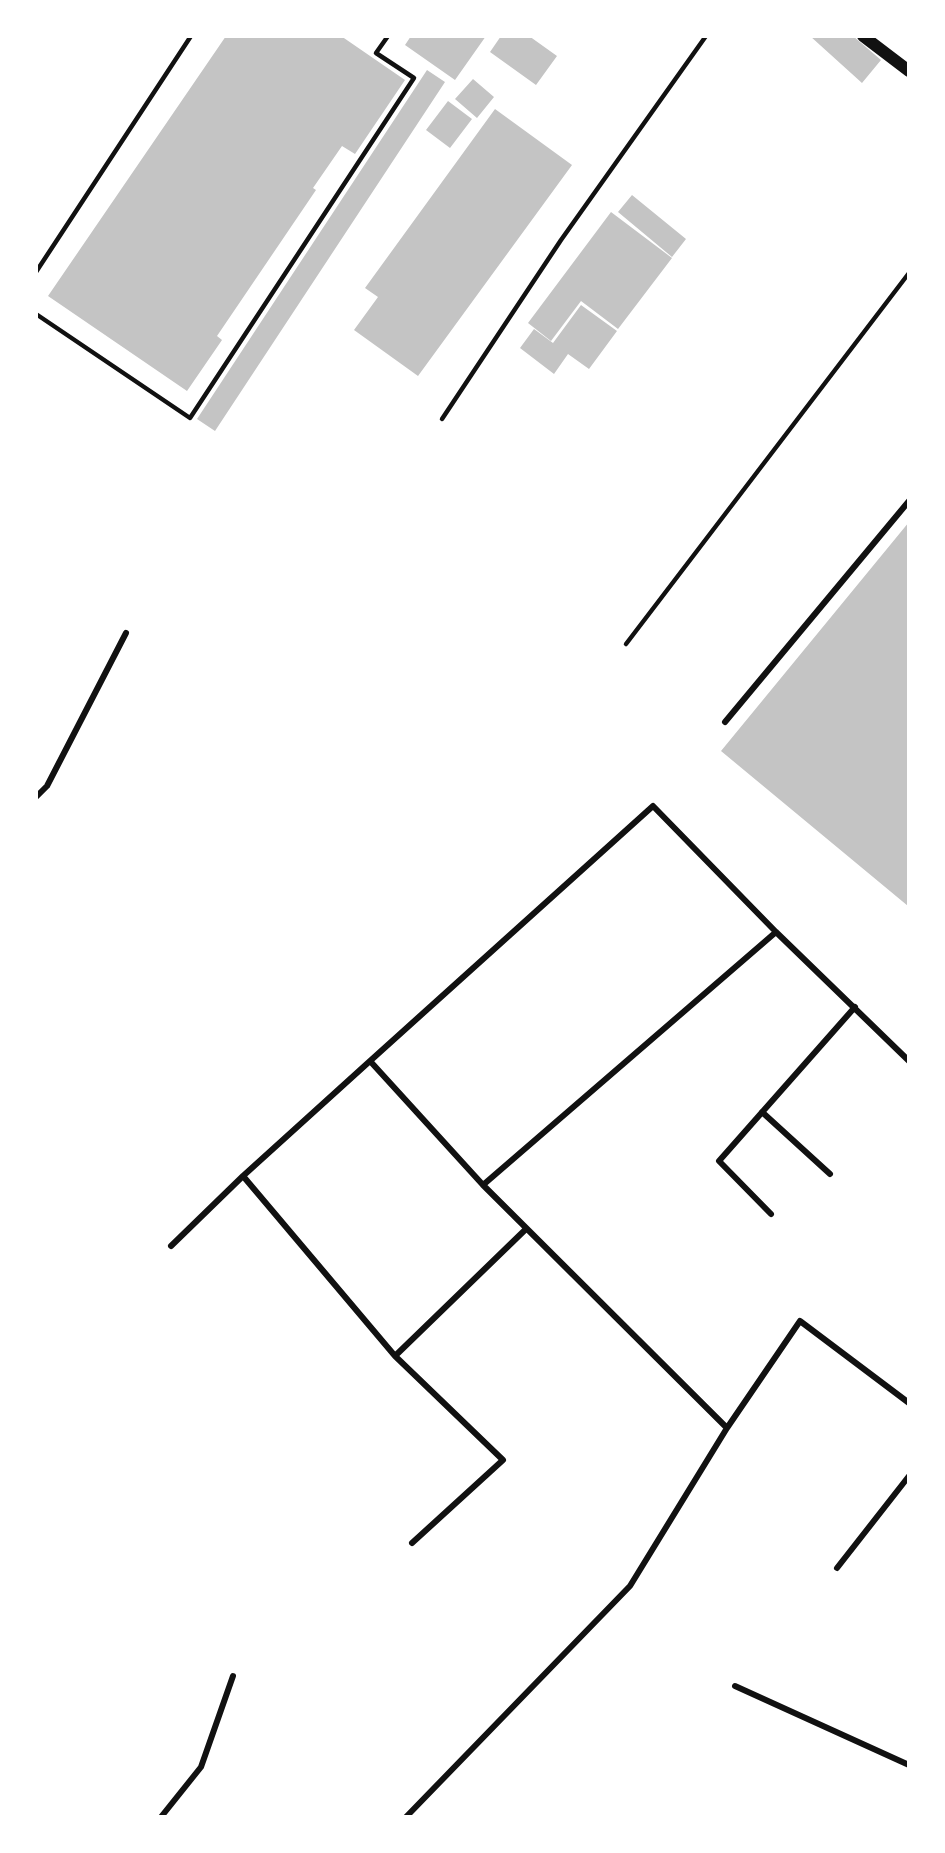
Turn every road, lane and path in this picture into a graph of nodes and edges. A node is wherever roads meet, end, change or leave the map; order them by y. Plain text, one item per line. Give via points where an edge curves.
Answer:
1 (190, 36) edge
2 (388, 36) edge
3 (706, 36) edge
4 (863, 36) edge
5 (909, 71) edge
6 (36, 272) edge
7 (909, 273) edge
8 (36, 314) edge
9 (442, 419) dead end
10 (909, 501) edge
11 (126, 633) dead end
12 (626, 644) dead end
13 (725, 722) dead end
14 (36, 797) edge
15 (776, 932) junction
16 (855, 1007) junction
17 (370, 1061) junction
18 (909, 1061) edge
19 (762, 1112) junction
20 (830, 1174) dead end
21 (243, 1176) junction
22 (483, 1185) junction
23 (771, 1214) dead end
24 (526, 1228) junction
25 (171, 1246) dead end
26 (395, 1356) junction
27 (908, 1401) edge
28 (727, 1428) junction
29 (909, 1476) edge
30 (412, 1543) dead end
31 (837, 1568) dead end
32 (233, 1676) dead end
33 (735, 1686) dead end
34 (909, 1765) edge
35 (161, 1817) edge
36 (406, 1817) edge

1 - 6 lane
2 - 8 lane via 376,53 414,78 190,418
3 - 9 lane via 561,240
4 - 5 main road
7 - 12 lane
10 - 13 street
11 - 14 street via 47,786
15 - 16 street
15 - 17 street via 653,806
15 - 22 street
16 - 18 street
16 - 19 street
17 - 21 street
17 - 22 street
19 - 20 street
19 - 23 street via 719,1161
21 - 25 street
21 - 26 street
22 - 24 street
24 - 26 street
24 - 28 street
26 - 30 street via 502,1460
27 - 28 street via 800,1321
28 - 36 street via 630,1587
29 - 31 street
32 - 35 street via 201,1767
33 - 34 street

